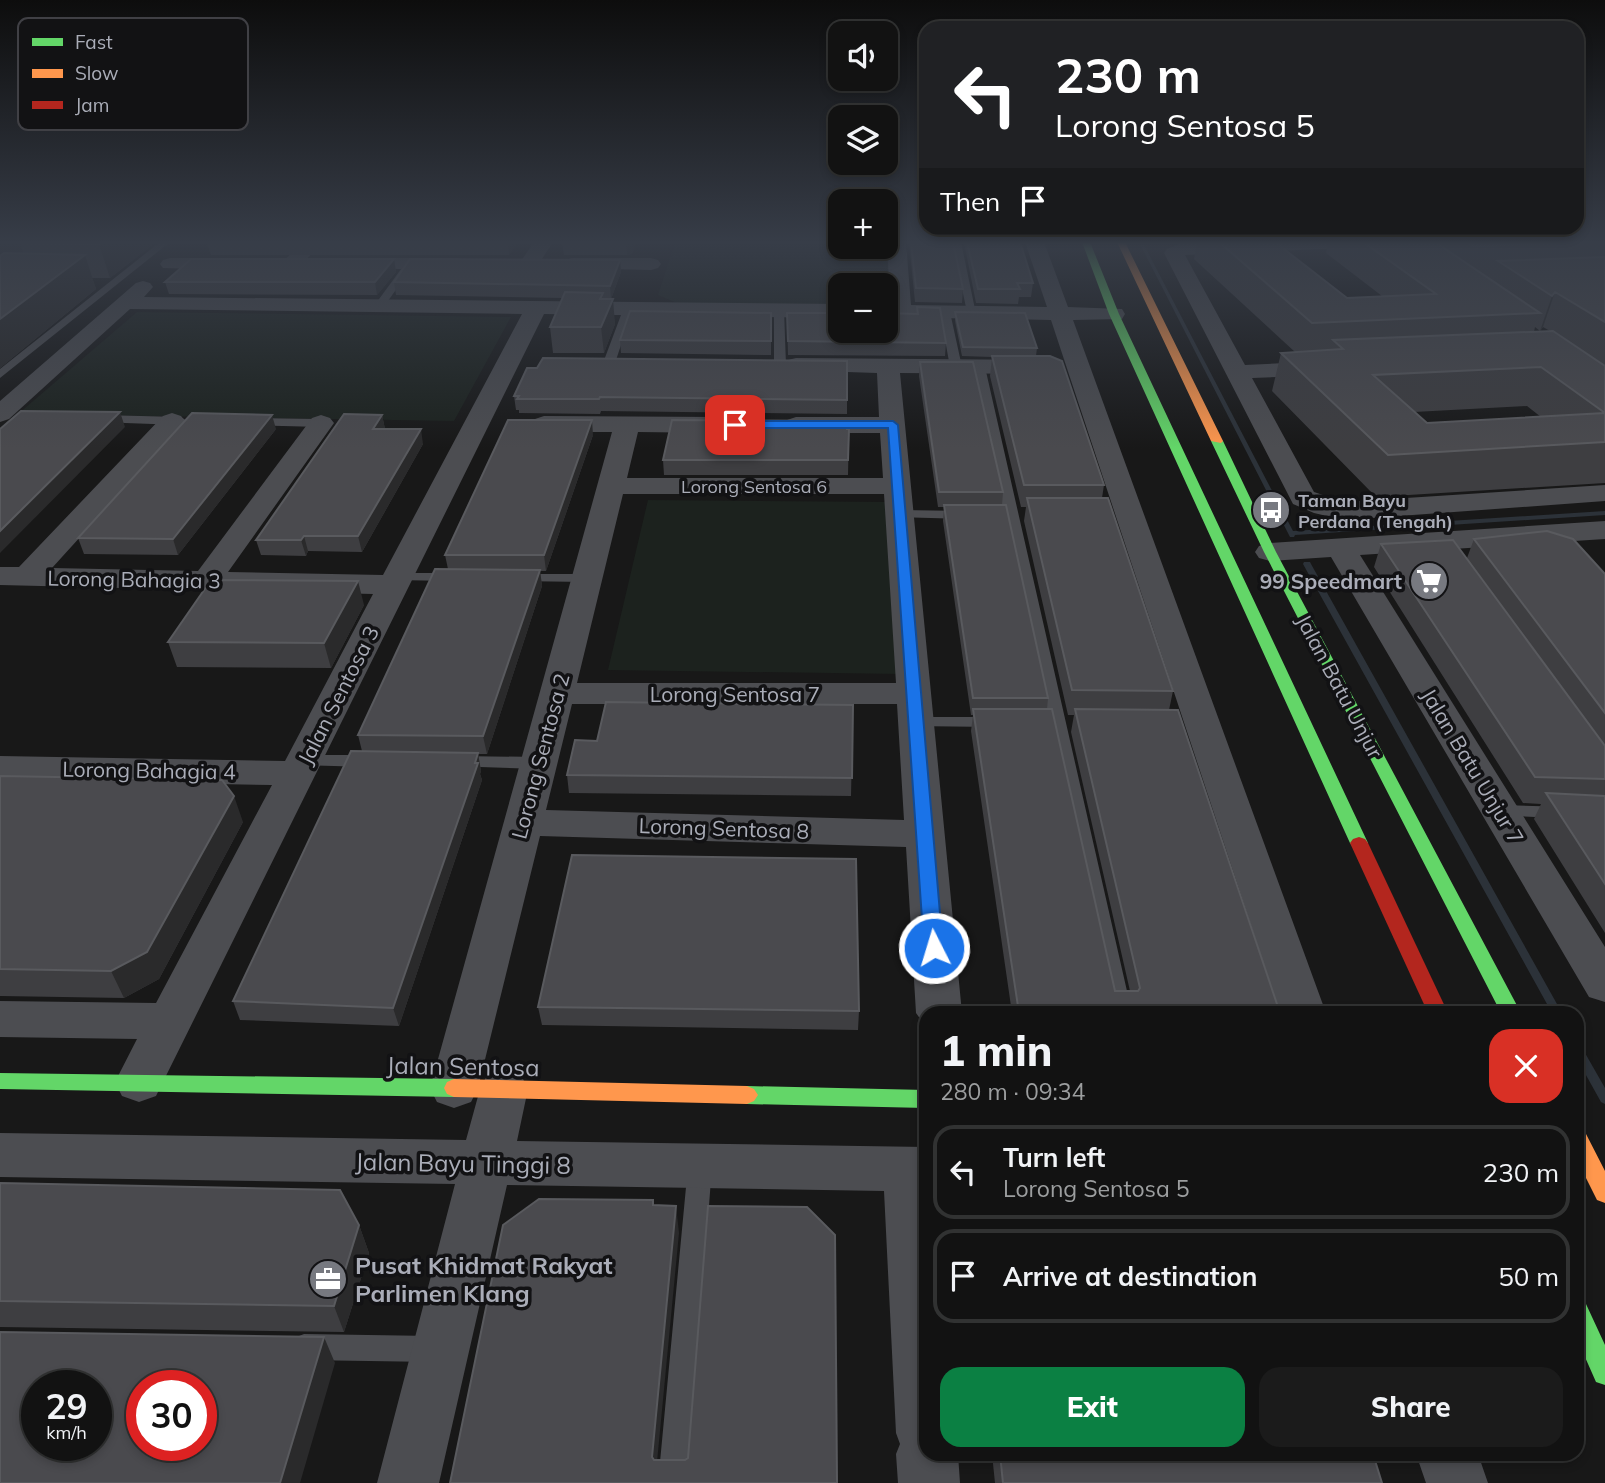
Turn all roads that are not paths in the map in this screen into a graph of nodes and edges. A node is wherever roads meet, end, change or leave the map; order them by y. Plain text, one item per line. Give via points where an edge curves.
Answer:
1 (79, 311) edge
2 (118, 311) edge
3 (535, 311) edge
4 (630, 311) edge
5 (779, 311) edge
6 (904, 311) edge
7 (1154, 311) edge
8 (1205, 311) edge
9 (946, 312) junction
10 (972, 312) joint
11 (1061, 313) junction
12 (1114, 314) joint
13 (584, 363) edge
14 (610, 363) junction
15 (637, 363) edge
16 (755, 365) edge
17 (780, 365) junction
18 (888, 366) junction
19 (967, 367) junction
20 (1078, 367) junction
21 (1345, 367) edge
22 (1238, 372) junction
23 (0, 375) edge
24 (4, 417) edge
25 (93, 419) edge
26 (186, 421) joint
27 (240, 422) edge
28 (321, 423) joint
29 (497, 424) junction
30 (627, 424) junction
31 (748, 425) edge
32 (775, 425) edge
33 (893, 425) junction
34 (611, 486) junction
35 (1605, 493) edge
36 (898, 500) junction
37 (1007, 515) junction
38 (1605, 530) edge
39 (1563, 532) junction
40 (1340, 547) junction
41 (1270, 552) junction
42 (1588, 559) edge
43 (14, 576) edge
44 (465, 577) edge
45 (505, 578) edge
46 (586, 578) junction
47 (207, 580) junction
48 (396, 581) junction
49 (557, 693) junction
50 (915, 708) junction
51 (1006, 722) edge
52 (388, 762) edge
53 (443, 762) edge
54 (540, 763) junction
55 (302, 767) junction
56 (0, 768) edge
57 (1500, 811) junction
58 (1605, 814) edge
59 (523, 822) junction
60 (925, 834) junction
61 (1605, 985) edge
62 (938, 1006) edge
63 (1120, 1006) edge
64 (1300, 1006) edge
65 (1435, 1006) edge
66 (1507, 1006) edge
67 (0, 1019) edge
68 (170, 1021) junction
69 (0, 1081) edge
70 (139, 1082) junction
71 (454, 1088) junction
72 (504, 1089) junction
73 (919, 1099) edge
74 (1584, 1152) edge
75 (0, 1155) edge
76 (485, 1164) junction
77 (700, 1166) junction
78 (918, 1169) edge
79 (1605, 1193) edge
80 (919, 1202) edge
81 (1584, 1327) edge
82 (275, 1347) edge
83 (440, 1349) junction
84 (1605, 1373) edge
85 (927, 1461) edge
86 (1191, 1461) edge
87 (1449, 1461) edge
88 (408, 1483) edge
89 (673, 1483) edge
90 (929, 1483) edge
91 (1196, 1483) edge
92 (1457, 1483) edge

1 - 23 lane
2 - 24 street
3 - 29 street, Jalan Sentosa 3
4 - 14 lane
5 - 17 lane
6 - 9 street
7 - 41 main road, Jalan Batu Unjur
8 - 22 street
9 - 10 street
9 - 19 lane
10 - 11 street
11 - 12 street
11 - 20 street
12 - 65 main road
13 - 14 street
14 - 15 street
16 - 17 street
17 - 18 street
18 - 19 street
18 - 33 street
19 - 20 street
19 - 37 lane
20 - 64 street via 1192,725
21 - 22 street
22 - 35 street via 1303,498 1324,507 1344,511
25 - 26 lane
26 - 43 street
27 - 28 lane
28 - 47 street
29 - 30 street
29 - 48 street, Jalan Sentosa 3
30 - 31 street
30 - 34 street, Lorong Sentosa 2
32 - 33 street
33 - 36 street
34 - 36 street, Lorong Sentosa 6
34 - 46 street, Lorong Sentosa 2
36 - 37 lane
36 - 50 street
37 - 63 lane via 1059,723
38 - 39 street
39 - 40 street via 1443,546
39 - 42 street
40 - 41 street
40 - 57 street, Jalan Batu Unjur 7
41 - 66 main road, Jalan Batu Unjur
43 - 47 street, Lorong Bahagia 3
44 - 48 lane
45 - 46 lane
46 - 49 street, Lorong Sentosa 2
47 - 48 street, Lorong Bahagia 3
48 - 55 street, Jalan Sentosa 3
49 - 50 street, Lorong Sentosa 7
49 - 54 street, Lorong Sentosa 2
50 - 51 lane
50 - 60 street
52 - 55 lane
53 - 54 lane
54 - 59 street, Lorong Sentosa 2
55 - 56 street, Lorong Bahagia 4
55 - 68 street, Jalan Sentosa 3
57 - 58 lane
57 - 61 street, Jalan Batu Unjur 7
59 - 60 street, Lorong Sentosa 8
59 - 71 street, Lorong Sentosa 2
60 - 62 street
67 - 68 street
68 - 70 street, Jalan Sentosa 3
69 - 70 main road, Jalan Sentosa
70 - 71 main road, Jalan Sentosa
71 - 72 main road, Jalan Sentosa
72 - 73 main road, Jalan Sentosa
72 - 76 street
74 - 79 main road
75 - 76 street, Jalan Bayu Tinggi 8
76 - 77 street, Jalan Bayu Tinggi 8
76 - 83 street
77 - 78 street, Jalan Bayu Tinggi 8
77 - 89 lane
78 - 80 street
81 - 84 main road
82 - 83 lane
83 - 88 street
85 - 90 street
86 - 91 lane
87 - 92 street

